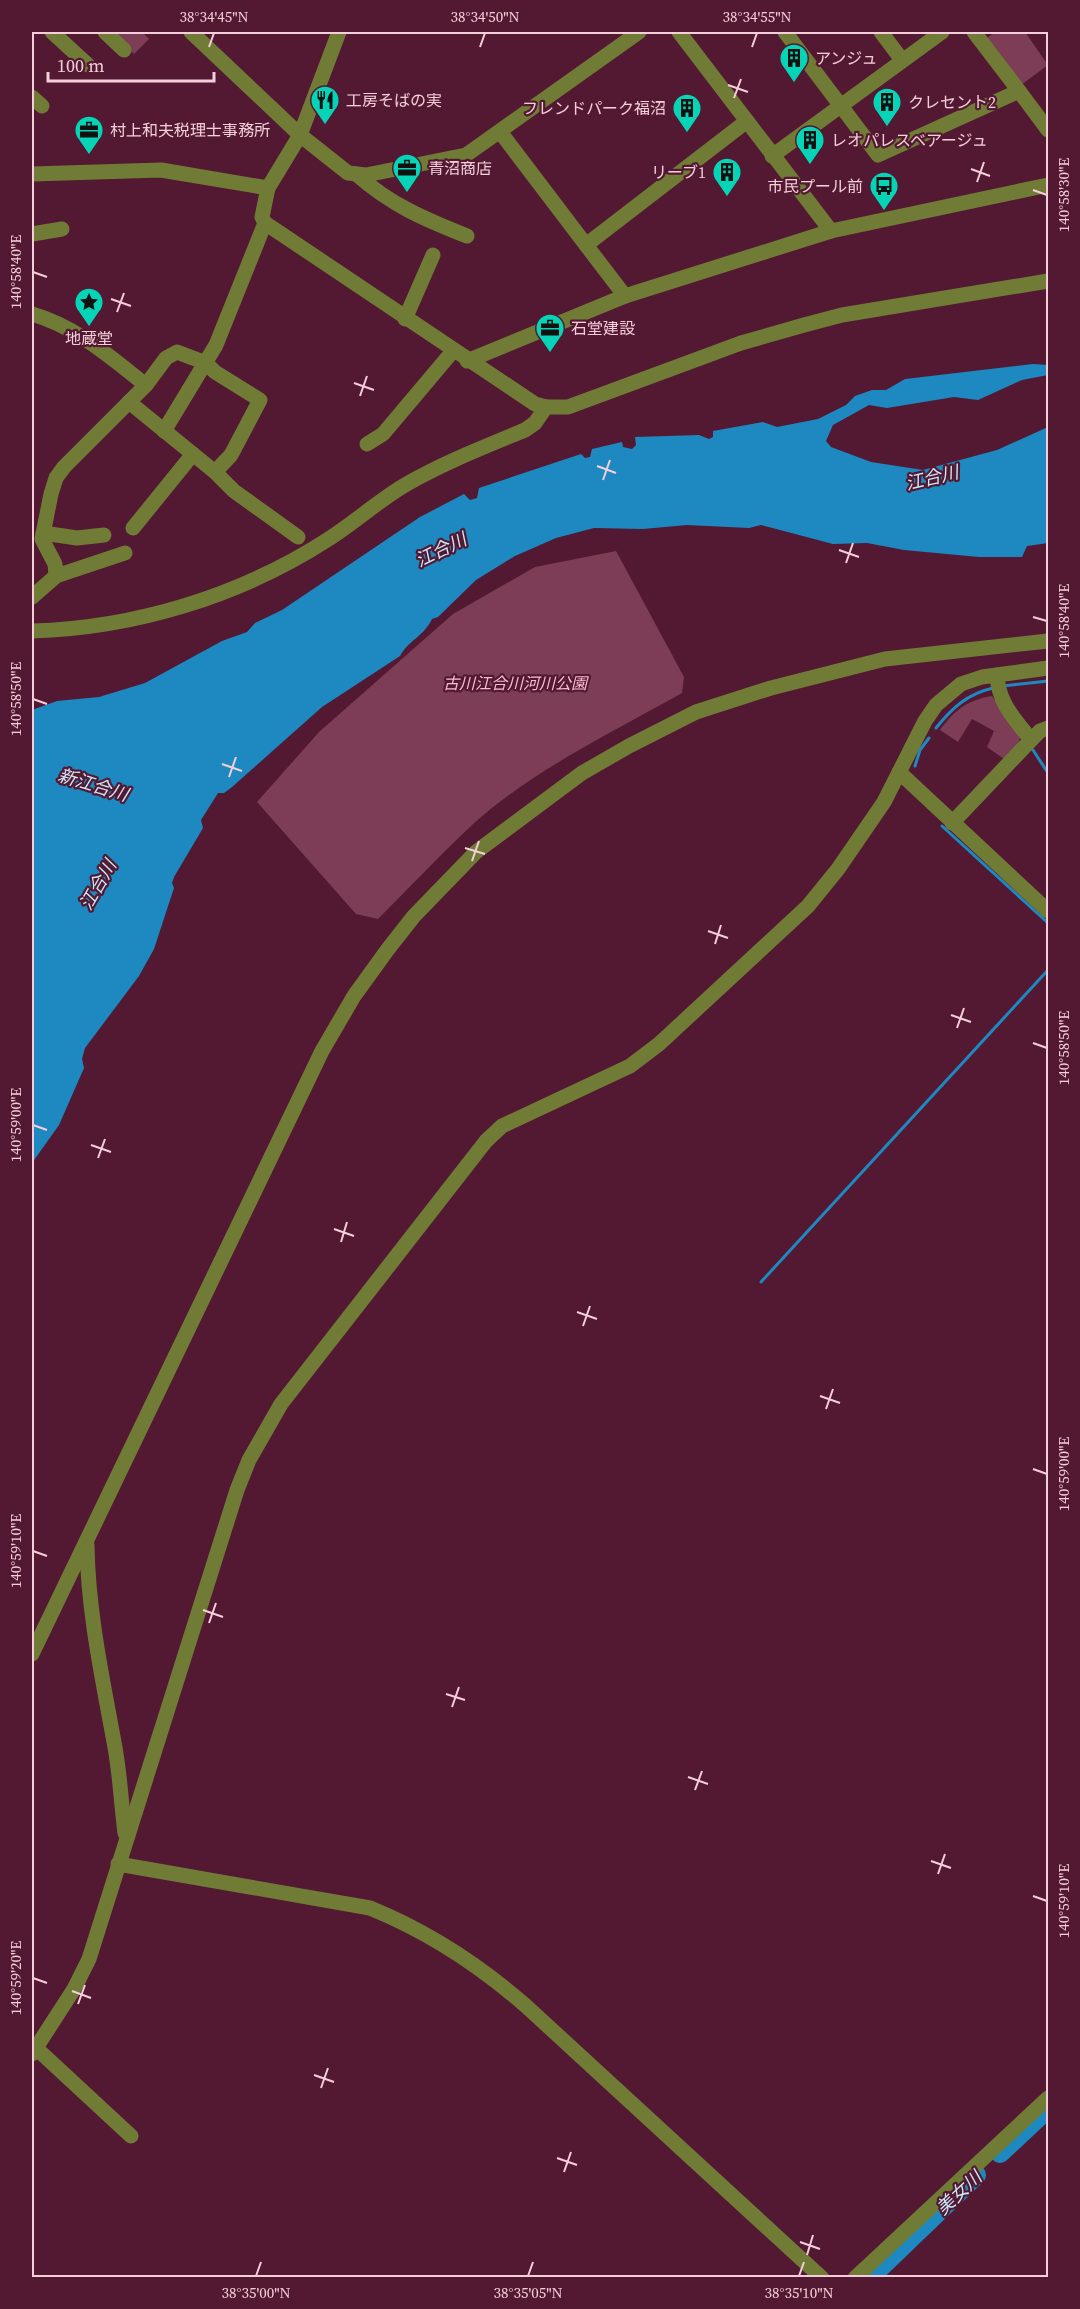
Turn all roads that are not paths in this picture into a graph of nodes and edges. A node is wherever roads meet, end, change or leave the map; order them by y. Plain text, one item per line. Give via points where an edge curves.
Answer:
1 (52, 32) edge
2 (105, 32) edge
3 (190, 32) edge
4 (639, 32) edge
5 (679, 32) edge
6 (785, 32) edge
7 (881, 32) edge
8 (942, 32) edge
9 (974, 32) edge
10 (336, 33) edge
11 (124, 50) dead end
12 (902, 60) junction
13 (88, 65) dead end
14 (1019, 91) junction
15 (841, 106) junction
16 (747, 121) junction
17 (1048, 130) edge
18 (501, 133) junction
19 (300, 135) junction
20 (772, 156) junction
21 (32, 174) edge
22 (356, 174) junction
23 (1048, 185) edge
24 (268, 188) junction
25 (264, 223) junction
26 (62, 229) dead end
27 (831, 231) junction
28 (32, 234) edge
29 (467, 237) dead end
30 (586, 245) junction
31 (432, 255) dead end
32 (1048, 281) edge
33 (625, 296) junction
34 (32, 314) edge
35 (405, 319) junction
36 (453, 351) junction
37 (467, 361) junction
38 (206, 363) junction
39 (146, 385) junction
40 (129, 402) junction
41 (546, 407) junction
42 (164, 431) junction
43 (367, 444) dead end
44 (193, 454) junction
45 (215, 472) junction
46 (39, 525) edge
47 (133, 528) dead end
48 (104, 535) dead end
49 (298, 537) dead end
50 (125, 553) dead end
51 (56, 576) junction
52 (32, 597) edge
53 (32, 631) edge
54 (1048, 642) edge
55 (1048, 668) edge
56 (998, 683) junction
57 (1048, 728) edge
58 (1030, 740) junction
59 (899, 772) junction
60 (952, 823) junction
61 (1048, 911) edge
62 (87, 1542) junction
63 (32, 1654) edge
64 (125, 1839) junction
65 (118, 1864) junction
66 (34, 2051) edge
67 (1048, 2098) edge
68 (131, 2136) dead end
69 (822, 2277) edge
70 (855, 2277) edge

1 - 13 street
2 - 11 street
3 - 19 street
4 - 18 street
5 - 16 street
6 - 15 street
7 - 12 street
8 - 12 street
9 - 14 street
10 - 19 street
12 - 15 street
14 - 15 street via 878,155
14 - 17 street
15 - 20 street
16 - 20 street
16 - 30 street
18 - 22 street via 466,155
18 - 30 street
19 - 22 street via 348,173
19 - 24 street
20 - 27 street
21 - 24 street via 161,170
22 - 29 street via 382,197
23 - 27 street
24 - 25 street
25 - 35 street
25 - 38 street via 227,322
26 - 28 street
27 - 33 street
30 - 33 street
31 - 35 street
32 - 41 street via 833,318 741,344 568,407
33 - 37 street
34 - 39 street via 83,337
35 - 36 street
36 - 37 street
36 - 43 street via 382,434
37 - 41 street via 523,398
38 - 39 street via 184,353 171,354
38 - 42 street
38 - 45 street via 260,400 231,455
39 - 40 street
40 - 42 street
40 - 46 street via 64,467
41 - 53 street via 525,430 451,460 404,486 327,540 253,579 141,618
42 - 44 street
44 - 45 street
44 - 47 street
45 - 49 street via 234,491
46 - 48 street via 77,538
46 - 51 street
50 - 51 street
51 - 52 street
54 - 62 street via 885,659 696,712 582,773 476,852 388,949 354,996 322,1051
55 - 56 street
56 - 58 street
56 - 59 street via 961,684 936,705
57 - 58 street
58 - 60 street
59 - 60 street
59 - 64 street via 884,802 808,906 659,1044 630,1066 502,1126 486,1141 281,1404 237,1490
60 - 61 street
62 - 63 street
62 - 64 street via 88,1585
64 - 65 street
65 - 66 street via 89,1959
65 - 69 street via 370,1908 446,1944 526,2006
66 - 68 street
67 - 70 street

